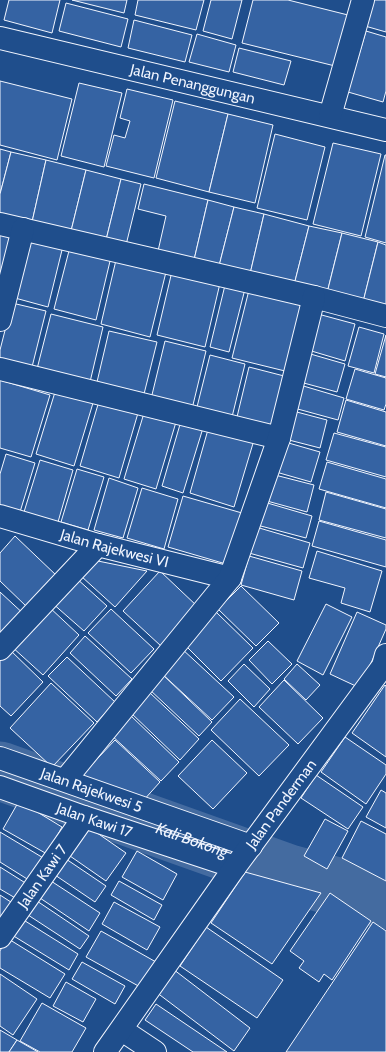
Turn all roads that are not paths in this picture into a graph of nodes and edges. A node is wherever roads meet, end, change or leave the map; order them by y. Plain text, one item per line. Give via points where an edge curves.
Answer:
1 (363, 0) edge
2 (0, 38) edge
3 (330, 116) junction
4 (386, 130) edge
5 (0, 224) edge
6 (23, 229) junction
7 (314, 297) junction
8 (386, 316) edge
9 (0, 320) edge
10 (0, 369) edge
11 (279, 438) junction
12 (0, 516) edge
13 (98, 545) junction
14 (230, 578) junction
15 (0, 649) edge
16 (385, 662) edge
17 (0, 758) edge
18 (65, 780) junction
19 (0, 787) edge
20 (84, 817) junction
21 (243, 856) junction
22 (0, 936) edge
23 (122, 1030) junction
24 (106, 1052) edge
25 (155, 1052) edge

1 - 3 street
2 - 3 street, Jalan Penanggungan
3 - 4 street, Jalan Penanggungan
5 - 6 street
6 - 7 street
6 - 9 street
7 - 8 street
7 - 11 street
10 - 11 street
11 - 14 street
12 - 13 street, Jalan Rajekwesi VI
13 - 14 street, Jalan Rajekwesi VI
13 - 15 street
14 - 18 street
16 - 21 street, Jalan Panderman
17 - 18 street, Jalan Rajekwesi 5
18 - 21 street, Jalan Rajekwesi 5
19 - 20 street, Jalan Kawi 17
20 - 21 street, Jalan Kawi 17
20 - 22 street, Jalan Kawi 7
21 - 23 street, Jalan Panderman
23 - 24 street, Jalan Panderman
23 - 25 street

